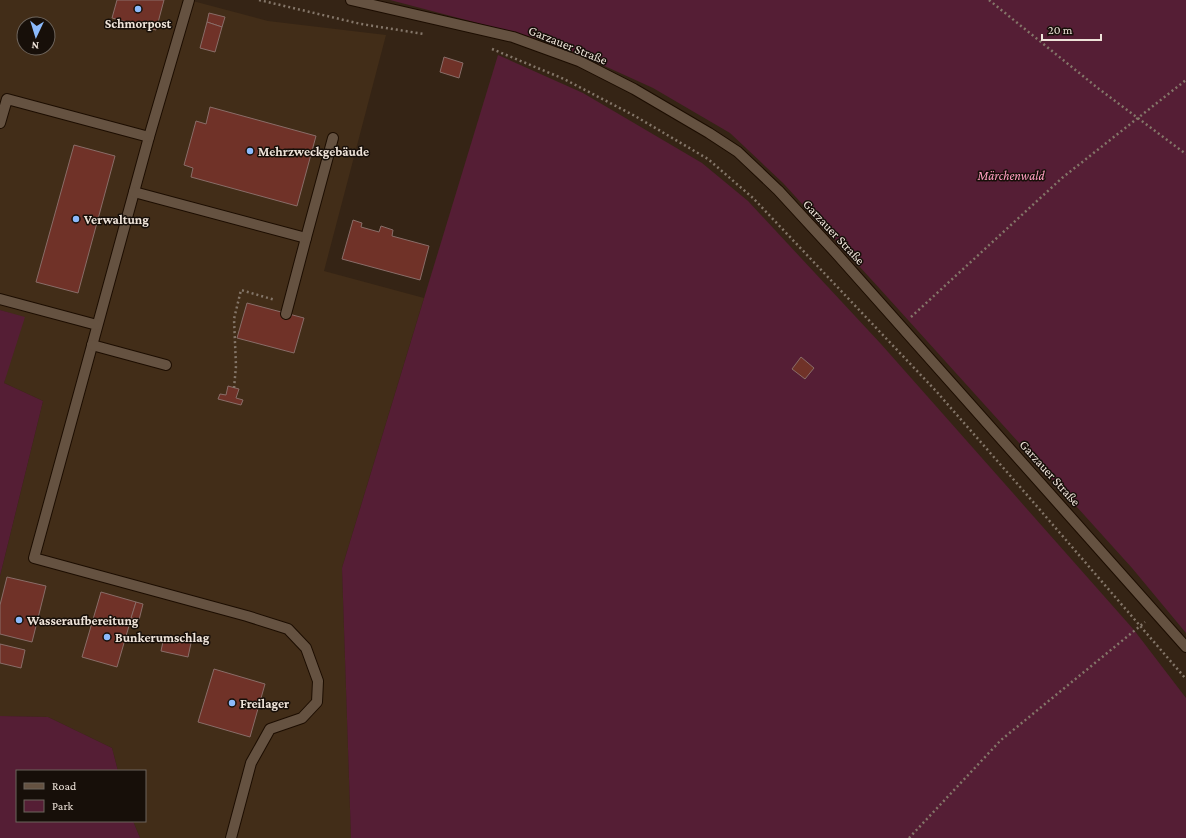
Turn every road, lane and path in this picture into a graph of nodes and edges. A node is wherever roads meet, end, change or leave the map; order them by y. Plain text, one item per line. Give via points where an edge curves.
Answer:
1 (189, 0) edge
2 (259, 0) edge
3 (350, 0) edge
4 (988, 0) edge
5 (426, 34) dead end
6 (491, 48) dead end
7 (1186, 80) edge
8 (4, 98) edge
9 (1138, 117) junction
10 (0, 123) edge
11 (149, 137) junction
12 (333, 138) dead end
13 (1186, 154) edge
14 (134, 192) junction
15 (306, 238) junction
16 (0, 299) edge
17 (287, 308) joint
18 (901, 325) junction
19 (97, 326) junction
20 (92, 345) junction
21 (166, 365) dead end
22 (234, 388) dead end
23 (1156, 613) junction
24 (1140, 626) junction
25 (1186, 647) edge
26 (1186, 679) edge
27 (232, 838) edge
28 (909, 838) edge

1 - 11 street
2 - 5 path via 362,24
3 - 18 street, Garzauer Straße via 513,37 579,61 634,89 709,133 738,152 778,190
4 - 9 path
6 - 24 path via 564,79 635,116 708,159 753,198 936,391
7 - 9 path
8 - 10 street
8 - 11 street
9 - 13 path
9 - 18 path via 1062,178
11 - 14 street
12 - 15 street
14 - 15 street
14 - 19 street
15 - 17 street
16 - 19 street
17 - 22 path via 242,290 234,319
18 - 23 street, Garzauer Straße
19 - 20 street
20 - 21 street
20 - 27 street via 34,558 288,629 306,648 318,681 317,702 302,718 270,729 251,763
23 - 24 path
23 - 25 street, Garzauer Straße
24 - 26 path
24 - 28 path via 1001,740

